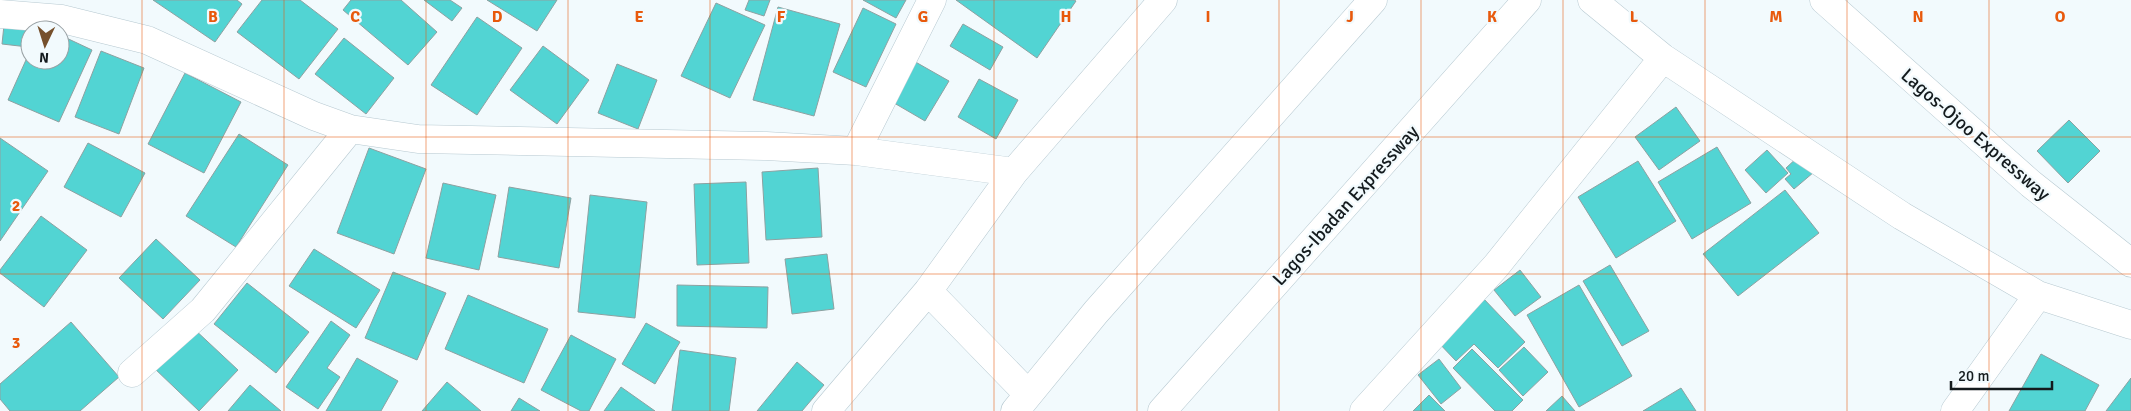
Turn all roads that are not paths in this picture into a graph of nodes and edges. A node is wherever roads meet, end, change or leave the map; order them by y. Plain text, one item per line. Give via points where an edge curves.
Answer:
1 (932, 0) edge
2 (1163, 0) edge
3 (1527, 0) edge
4 (1592, 0) edge
5 (1824, 0) edge
6 (1362, 5) edge
7 (0, 14) edge
8 (1663, 58) junction
9 (350, 129) junction
10 (856, 152) junction
11 (1014, 172) junction
12 (2131, 264) edge
13 (928, 291) junction
14 (2038, 295) junction
15 (2131, 325) edge
16 (132, 373) dead end
17 (1022, 403) edge
18 (1166, 410) edge
19 (826, 411) edge
20 (1364, 411) edge
21 (1954, 411) edge

1 - 10 main road
2 - 11 main road
3 - 18 main road, Lagos-Ibadan Expressway
4 - 8 main road
5 - 12 main road, Lagos-Ojoo Expressway via 2031,184
6 - 17 main road via 1096,312
7 - 9 main road via 62,19 147,40 314,116
8 - 14 main road via 1902,216
8 - 20 main road via 1496,266
9 - 10 main road via 418,139 766,146
9 - 16 main road via 203,310
10 - 11 main road
11 - 13 main road
13 - 17 main road
13 - 19 main road
14 - 15 main road
14 - 21 main road

